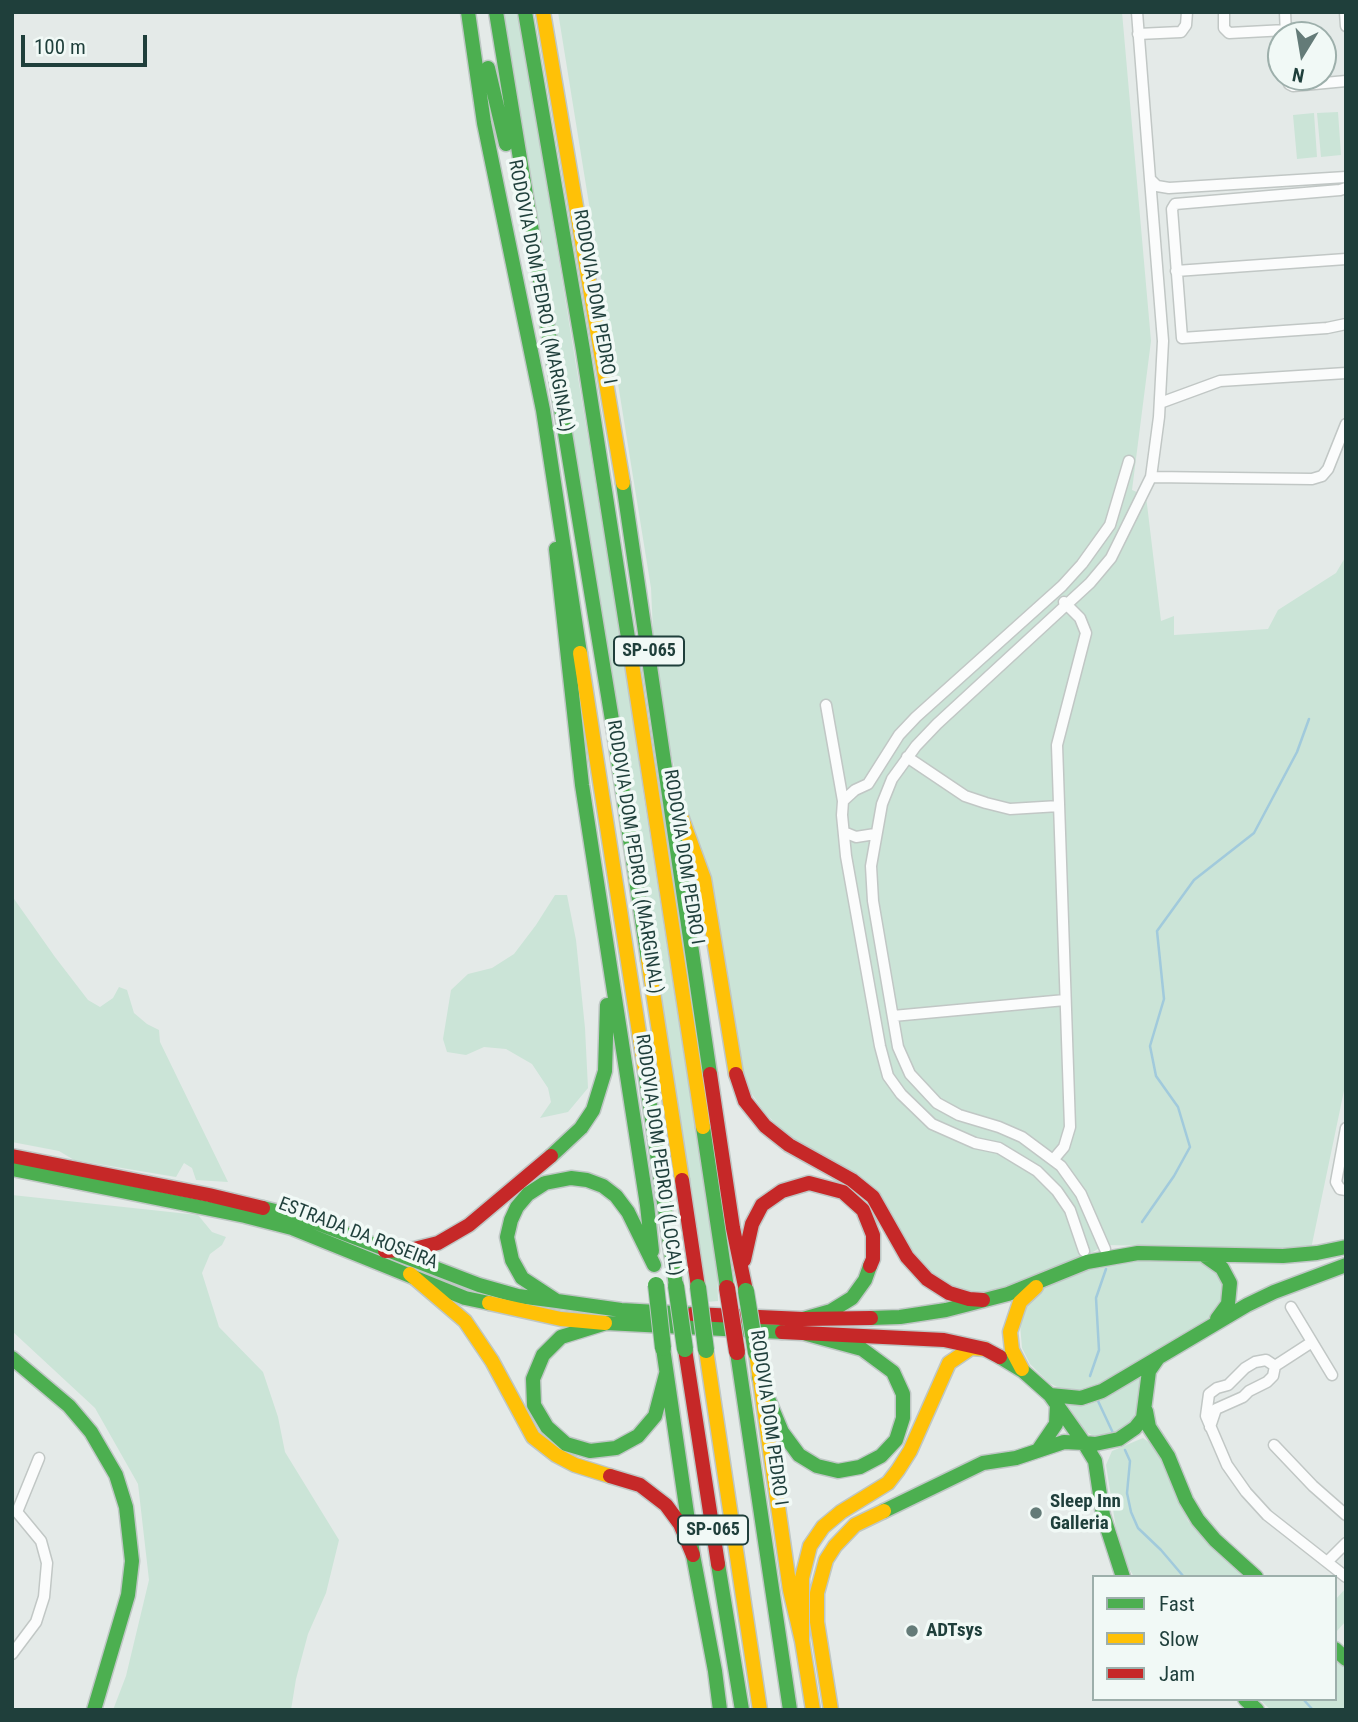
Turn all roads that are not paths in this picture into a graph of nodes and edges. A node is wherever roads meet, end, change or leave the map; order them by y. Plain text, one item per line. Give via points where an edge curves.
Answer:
1 (468, 12) edge
2 (476, 12) edge
3 (496, 12) edge
4 (525, 12) edge
5 (543, 12) edge
6 (1137, 12) edge
7 (1187, 12) edge
8 (1224, 12) edge
9 (1345, 12) edge
10 (1346, 26) edge
11 (1267, 33) edge
12 (1138, 34) junction
13 (1346, 177) edge
14 (1150, 179) junction
15 (1344, 190) edge
16 (1346, 260) edge
17 (539, 271) junction
18 (1176, 271) junction
19 (1346, 327) edge
20 (1346, 373) edge
21 (1160, 403) junction
22 (543, 410) junction
23 (1346, 424) edge
24 (1129, 461) dead end
25 (1151, 477) junction
26 (1138, 505) junction
27 (1114, 512) junction
28 (1105, 532) junction
29 (1121, 540) junction
30 (1054, 593) junction
31 (1067, 605) junction
32 (656, 696) junction
33 (826, 705) dead end
34 (907, 757) junction
35 (860, 788) junction
36 (843, 800) junction
37 (883, 800) junction
38 (1059, 806) junction
39 (844, 832) junction
40 (875, 834) junction
41 (608, 960) junction
42 (1065, 1000) junction
43 (893, 1017) junction
44 (1346, 1128) edge
45 (12, 1156) edge
46 (1053, 1160) junction
47 (12, 1169) edge
48 (1341, 1188) edge
49 (1346, 1247) edge
50 (1105, 1249) dead end
51 (385, 1251) junction
52 (1084, 1251) dead end
53 (1204, 1255) junction
54 (653, 1265) junction
55 (1346, 1265) edge
56 (410, 1274) junction
57 (1049, 1277) junction
58 (745, 1283) junction
59 (983, 1300) junction
60 (557, 1301) junction
61 (1292, 1307) dead end
62 (606, 1323) junction
63 (1213, 1324) junction
64 (805, 1327) junction
65 (1312, 1342) junction
66 (985, 1349) junction
67 (12, 1358) edge
68 (1158, 1358) junction
69 (1275, 1366) junction
70 (1023, 1371) junction
71 (666, 1374) junction
72 (1332, 1375) dead end
73 (759, 1377) junction
74 (1054, 1399) junction
75 (1146, 1410) junction
76 (1210, 1428) junction
77 (1084, 1443) junction
78 (1274, 1445) dead end
79 (1039, 1449) junction
80 (38, 1458) dead end
81 (15, 1511) edge
82 (1346, 1515) edge
83 (1346, 1543) edge
84 (694, 1555) junction
85 (1327, 1562) junction
86 (1122, 1575) edge
87 (1254, 1575) edge
88 (1346, 1577) edge
89 (802, 1641) junction
90 (12, 1654) edge
91 (94, 1710) edge
92 (720, 1710) edge
93 (742, 1710) edge
94 (760, 1710) edge
95 (790, 1710) edge
96 (813, 1710) edge
97 (831, 1710) edge

1 - 22 main road, RODOVIA DOM PEDRO I (MARGINAL) / SP-065 via 487,136
2 - 17 main road
3 - 17 main road, SP-065
4 - 95 main road, RODOVIA DOM PEDRO I / SP-065, bridge via 638,691
5 - 32 main road, SP-065
6 - 12 street
7 - 12 street via 1181,32
8 - 11 street via 1224,28 1229,33
9 - 10 street
12 - 14 street
13 - 14 street via 1168,188
14 - 21 street via 1163,341
15 - 18 street via 1175,204
16 - 18 street
17 - 94 main road, SP-065, bridge via 613,726
18 - 19 street via 1182,338
20 - 21 street via 1220,381
21 - 25 street
22 - 41 main road, RODOVIA DOM PEDRO I (LOCAL) via 582,785
22 - 93 main road, RODOVIA DOM PEDRO I (MARGINAL) / SP-065, bridge
23 - 25 street via 1328,469 1312,479
24 - 27 street
25 - 26 street
26 - 27 street
26 - 29 street
27 - 28 street
28 - 29 street
28 - 30 street
29 - 31 street via 1104,567
30 - 31 street
30 - 35 street via 916,717 868,784
31 - 34 street
31 - 38 street via 1086,633 1058,745
32 - 58 main road, SP-065
32 - 59 main road via 674,794 704,879 734,1068 745,1101 765,1126 789,1145 873,1197 908,1257 927,1279 949,1293
33 - 36 street
34 - 37 street
34 - 38 street via 965,796 986,803 1010,809
35 - 36 street
35 - 37 street via 874,790
36 - 39 street
37 - 40 street
38 - 42 street
39 - 40 street via 856,837
39 - 52 street via 888,1076 932,1124 999,1148 1037,1171 1070,1210
40 - 43 street via 873,901
41 - 51 main road via 605,1071 593,1110 581,1128 469,1225 414,1250
41 - 54 main road, RODOVIA DOM PEDRO I (LOCAL)
42 - 43 street
42 - 46 street via 1070,1127 1064,1147
43 - 46 street via 909,1074 937,1104 1022,1137
44 - 48 street
45 - 51 main road, ESTRADA DA ROSEIRA via 304,1218
46 - 50 street via 1081,1194
47 - 56 main road, ESTRADA DA ROSEIRA via 292,1228
49 - 53 main road via 1283,1256
51 - 60 main road, ESTRADA DA ROSEIRA via 479,1285
53 - 57 main road via 1138,1253 1087,1262
53 - 63 main road via 1222,1268 1231,1289 1226,1310
54 - 60 main road via 628,1212 603,1186 571,1178 545,1183 517,1207 507,1237 522,1278
54 - 71 main road, RODOVIA DOM PEDRO I (LOCAL), bridge
55 - 63 main road via 1275,1292
56 - 62 main road, ESTRADA DA ROSEIRA via 465,1298 561,1319
56 - 84 main road via 465,1321 533,1437 575,1465 640,1485 666,1505
57 - 59 main road
57 - 70 main road via 1027,1294 1012,1322 1012,1350
58 - 64 main road via 746,1246 762,1205 782,1191 809,1183 843,1192 863,1210 873,1234 873,1258 852,1298
58 - 73 main road, SP-065, bridge
59 - 64 main road via 900,1317
60 - 64 main road, ESTRADA DA ROSEIRA
61 - 65 street
62 - 64 main road, ESTRADA DA ROSEIRA
62 - 71 main road via 561,1337 543,1355 533,1379 534,1405 547,1427 566,1444 590,1451 617,1448 638,1436 655,1416
63 - 68 main road
64 - 66 main road via 944,1340
64 - 73 main road via 862,1349 893,1372 903,1394 903,1418 896,1440 881,1456 860,1467 838,1471 817,1466 799,1455 782,1432
65 - 69 street
65 - 72 street
66 - 70 main road
66 - 89 main road via 971,1348 949,1363 898,1470 888,1483 823,1527 810,1546 802,1578
67 - 91 main road via 91,1432 116,1475 126,1507 132,1561 128,1595
68 - 74 main road via 1102,1391 1082,1398
68 - 75 main road via 1149,1371
69 - 76 street via 1267,1382 1216,1409
69 - 76 street via 1266,1360 1255,1362 1209,1394 1206,1416
70 - 74 main road
71 - 84 main road, RODOVIA DOM PEDRO I (LOCAL)
73 - 89 main road, SP-065 via 790,1590
74 - 77 main road
74 - 79 main road via 1053,1430
75 - 77 main road via 1135,1428 1119,1439
75 - 87 main road via 1149,1427 1198,1520
76 - 85 street via 1227,1465 1266,1515
77 - 79 main road
77 - 86 main road via 1095,1461 1103,1515
78 - 82 street
79 - 97 main road via 983,1463 948,1478 855,1525 835,1546 817,1593
80 - 81 street
81 - 90 street via 41,1541 47,1563 36,1622
83 - 85 street
84 - 92 main road, RODOVIA DOM PEDRO I (LOCAL)
85 - 88 street
89 - 96 main road, SP-065

